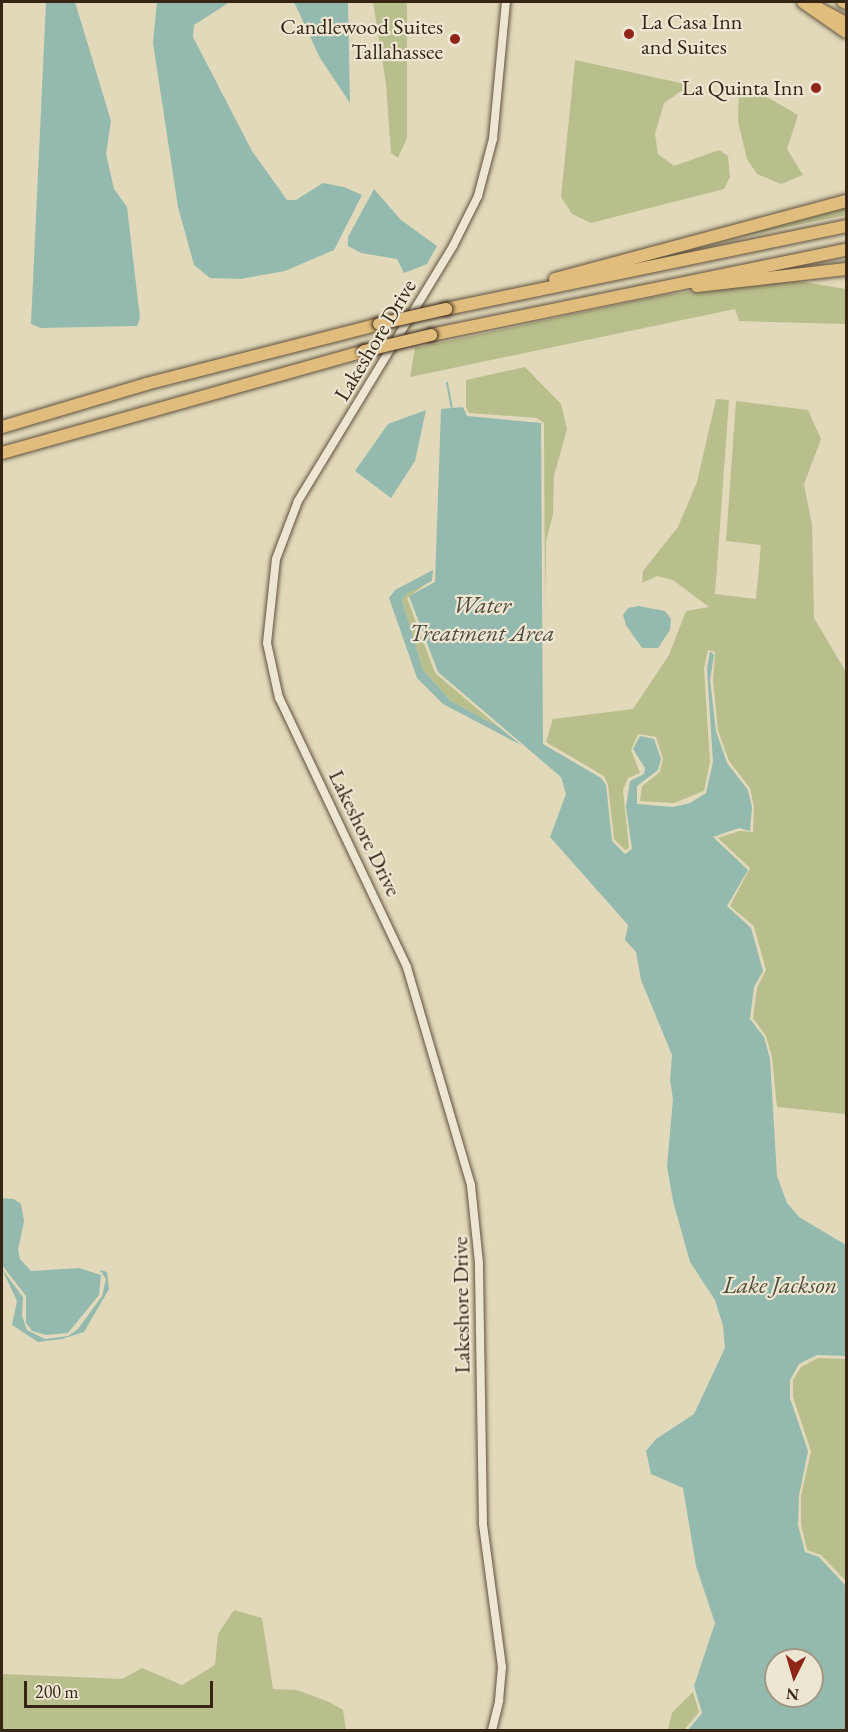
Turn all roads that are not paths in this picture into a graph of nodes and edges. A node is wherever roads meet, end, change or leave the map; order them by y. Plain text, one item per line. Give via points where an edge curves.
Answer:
1 (506, 2) edge
2 (803, 2) edge
3 (808, 2) edge
4 (842, 2) edge
5 (846, 4) edge
6 (846, 22) edge
7 (846, 32) edge
8 (846, 201) edge
9 (846, 226) edge
10 (846, 250) edge
11 (846, 269) edge
12 (648, 288) junction
13 (534, 289) junction
14 (2, 426) edge
15 (2, 453) edge
16 (492, 1731) edge

1 - 16 street, Lakeshore Drive via 493,139 478,196 453,246 298,501 274,569 267,643 279,698 407,967 471,1185 479,1263 483,1524 501,1667 500,1701
2 - 7 highway
3 - 6 main road
4 - 5 main road
8 - 13 highway via 571,273
9 - 13 highway
10 - 12 highway
11 - 12 highway
12 - 15 highway, bridge via 364,351 196,395
13 - 14 highway, bridge via 146,384

